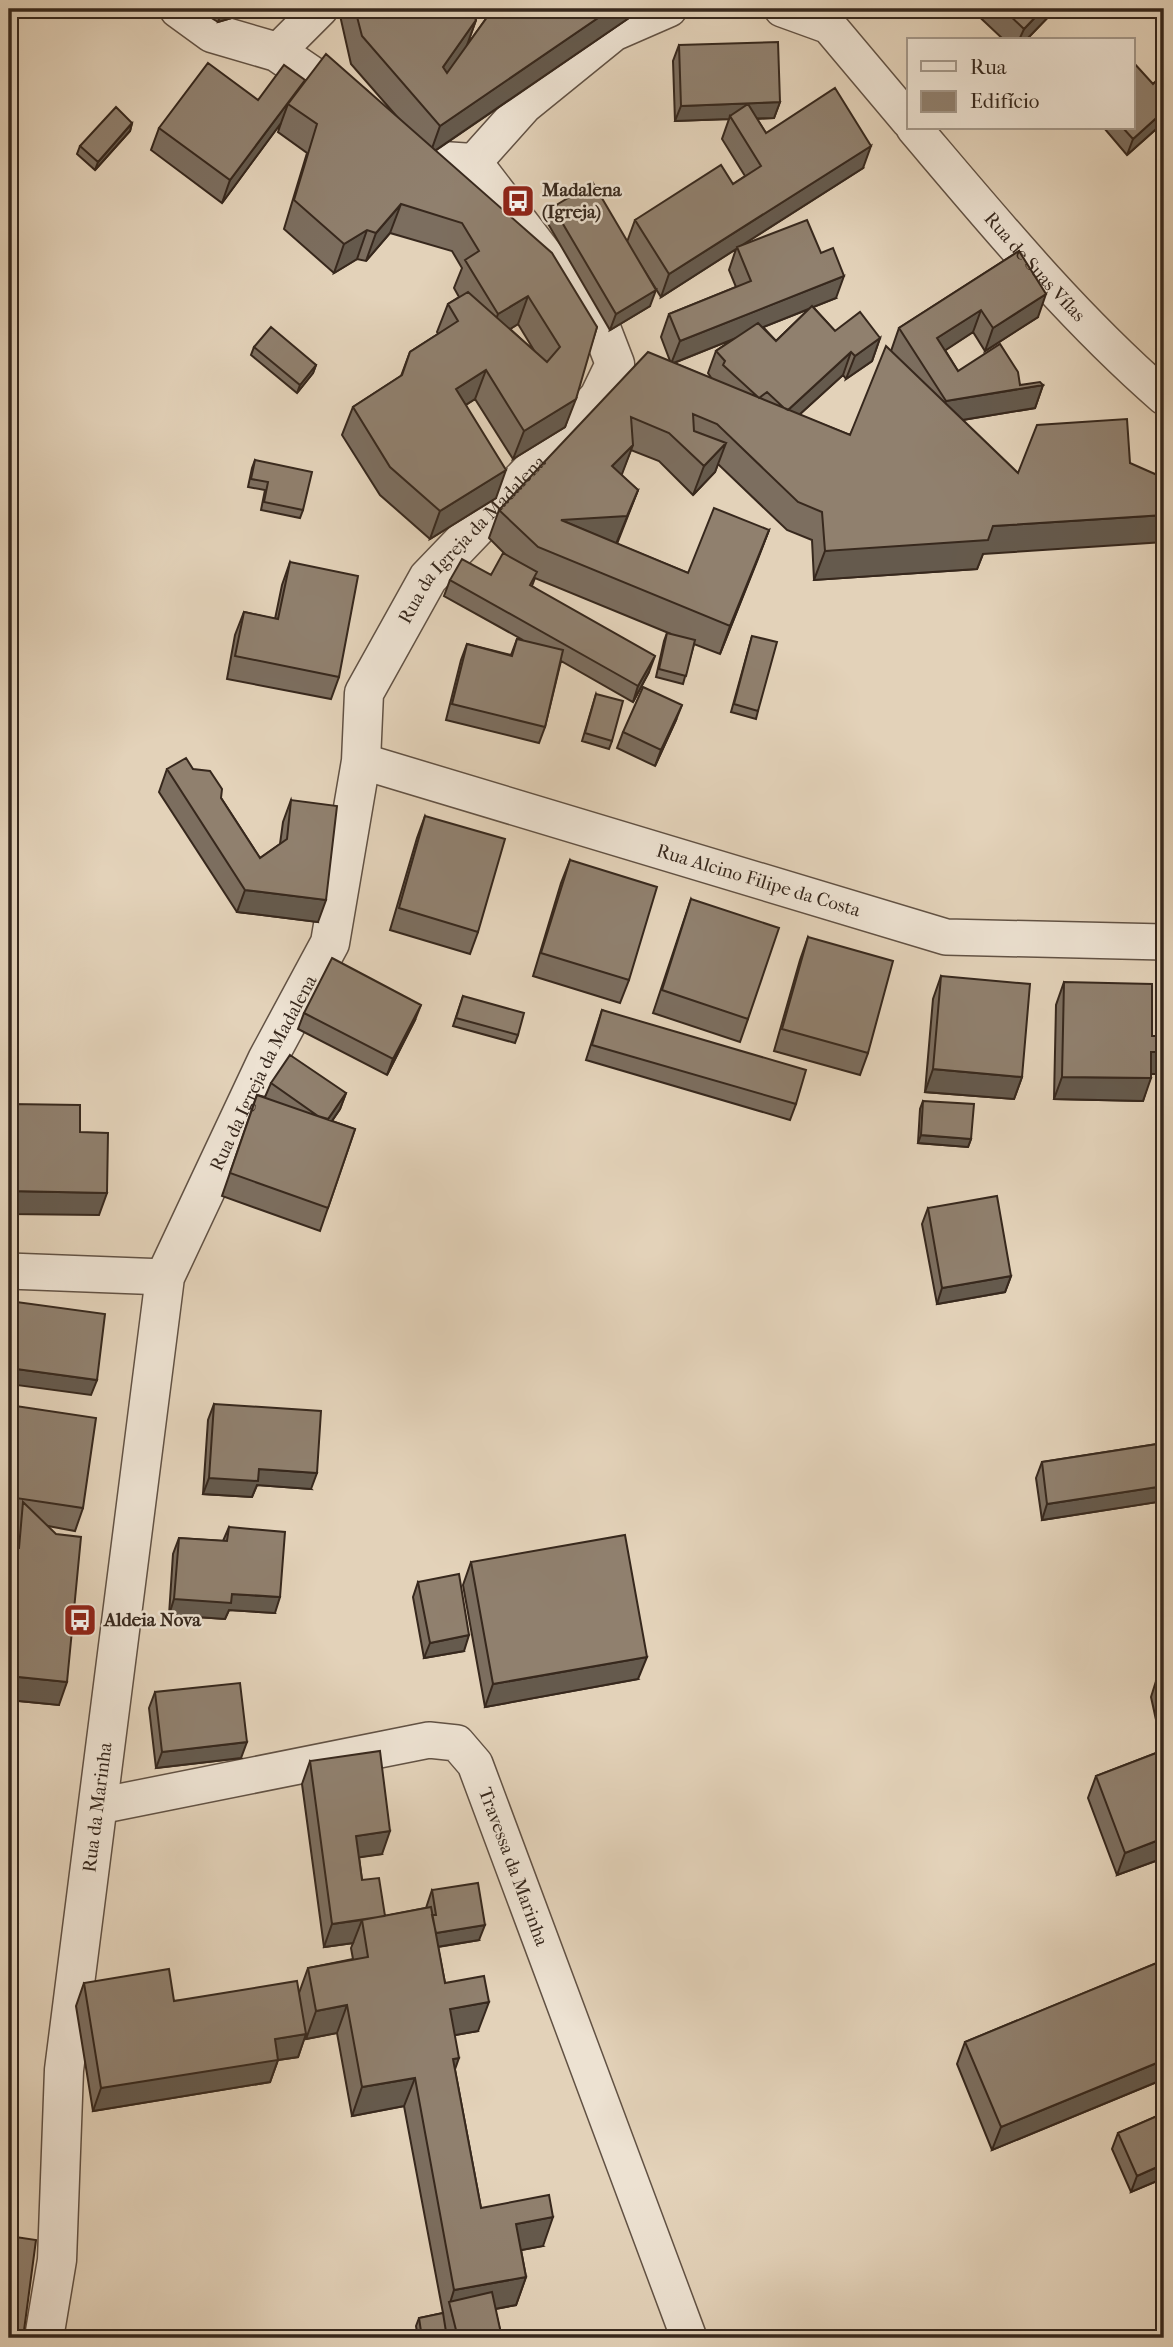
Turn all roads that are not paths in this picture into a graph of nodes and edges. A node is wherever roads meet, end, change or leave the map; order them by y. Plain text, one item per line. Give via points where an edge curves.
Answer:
1 (179, 9) edge
2 (320, 9) edge
3 (669, 9) edge
4 (782, 9) edge
5 (277, 52) junction
6 (907, 119) edge
7 (916, 130) edge
8 (473, 163) junction
9 (1164, 397) edge
10 (361, 761) junction
11 (1164, 942) edge
12 (9, 1271) edge
13 (164, 1277) junction
14 (99, 1806) junction
15 (44, 2338) edge
16 (689, 2338) edge

1 - 5 street via 212,33
2 - 5 street
3 - 8 street via 614,33 524,106
4 - 6 street via 829,26
5 - 8 street via 427,160
7 - 9 street, Rua de Suas Vílas via 1116,355
8 - 10 street, Rua da Igreja da Madalena via 603,333 615,364 599,397 428,578 364,693
10 - 11 street, Rua Alcino Filipe da Costa via 946,937
10 - 13 street, Rua da Igreja da Madalena via 330,943 267,1060
12 - 13 street
13 - 14 street, Rua da Marinha
14 - 15 street, Rua da Marinha via 64,2070 57,2260
14 - 16 street, Travessa da Marinha via 429,1740 457,1743 475,1764

